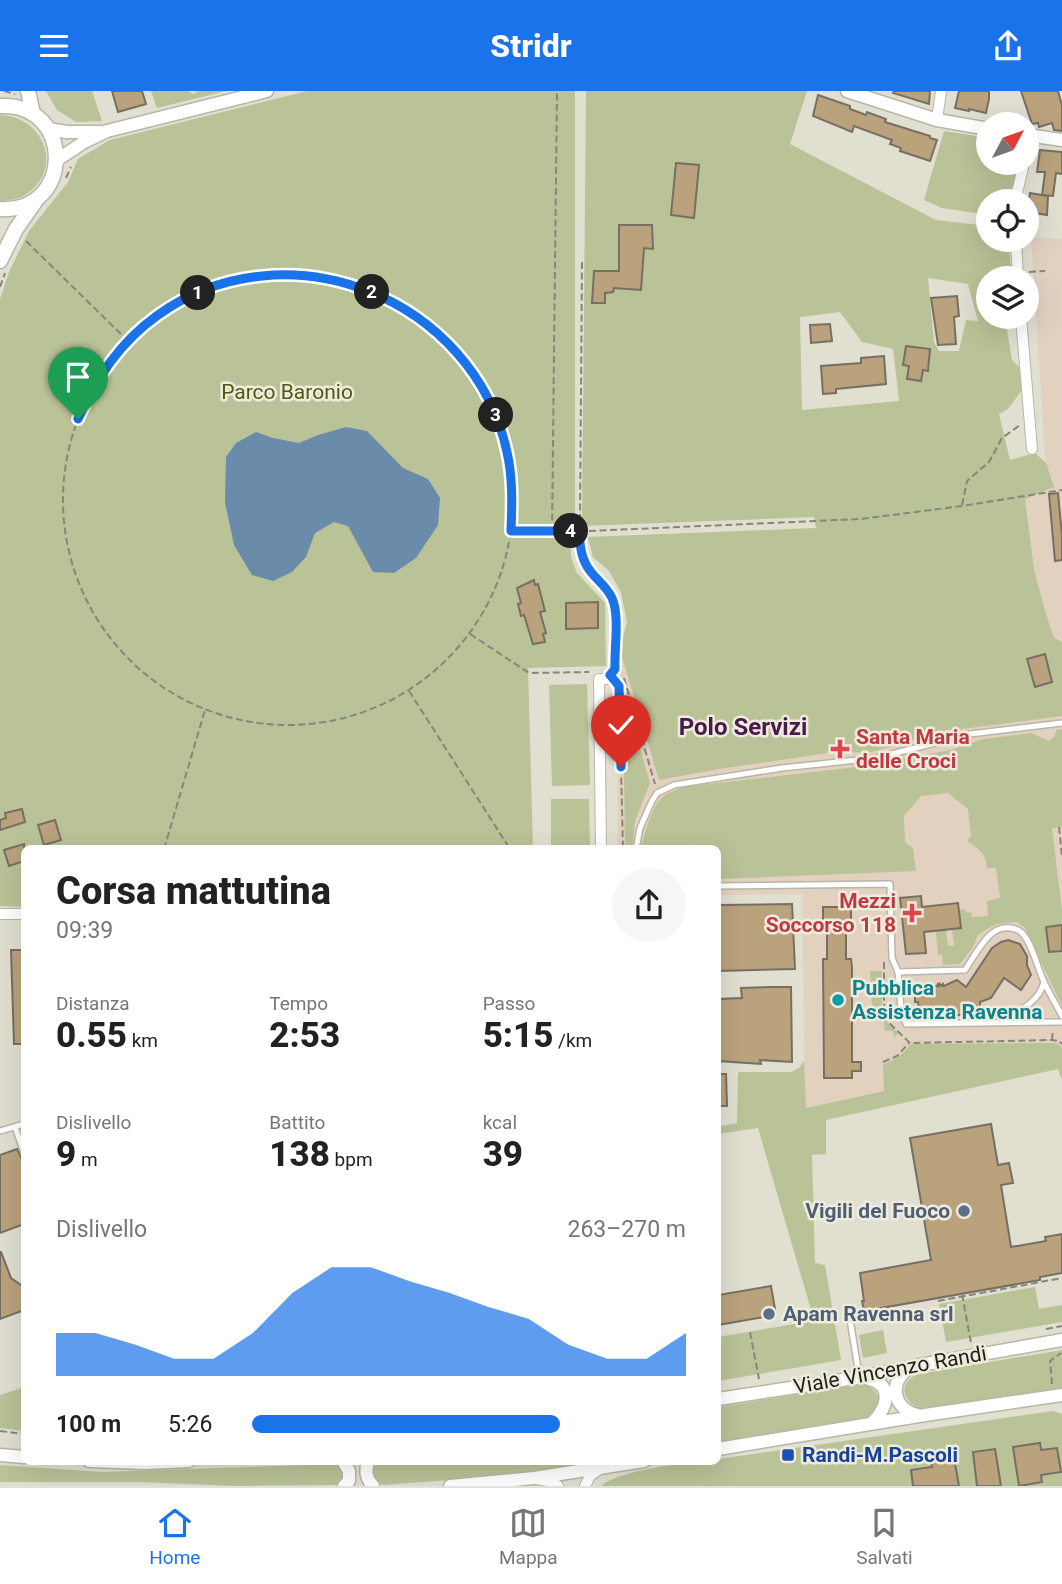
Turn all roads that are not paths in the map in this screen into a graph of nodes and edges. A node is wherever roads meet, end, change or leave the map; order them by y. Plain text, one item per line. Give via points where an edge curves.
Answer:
1 (28, 91) edge
2 (267, 91) edge
3 (846, 91) edge
4 (941, 91) edge
5 (2, 97) edge
6 (33, 114) junction
7 (937, 120) junction
8 (976, 127) edge
9 (49, 129) junction
10 (107, 131) junction
11 (1040, 139) edge
12 (1062, 140) edge
13 (57, 160) junction
14 (38, 198) junction
15 (0, 209) edge
16 (0, 261) edge
17 (1022, 329) edge
18 (1032, 449) dead end
19 (579, 531) road end
20 (1062, 723) edge
21 (601, 845) edge
22 (637, 845) edge
23 (721, 886) edge
24 (0, 914) edge
25 (21, 914) edge
26 (898, 972) junction
27 (1044, 982) junction
28 (1062, 1016) edge
29 (1062, 1022) edge
30 (996, 1023) junction
31 (21, 1125) edge
32 (15, 1127) junction
33 (0, 1131) edge
34 (21, 1144) edge
35 (849, 1313) dead end
36 (1061, 1345) edge
37 (917, 1366) junction
38 (861, 1378) junction
39 (1059, 1394) edge
40 (721, 1399) edge
41 (925, 1415) junction
42 (872, 1423) junction
43 (721, 1448) edge
44 (0, 1455) edge
45 (21, 1457) edge
46 (346, 1465) edge
47 (367, 1465) edge
48 (622, 1465) edge
49 (600, 1469) junction
50 (534, 1478) junction
51 (344, 1486) edge
52 (373, 1486) edge
53 (450, 1486) edge
54 (558, 1486) edge
55 (584, 1486) edge

1 - 6 main road
2 - 10 street
3 - 7 street
4 - 7 street
5 - 6 main road via 9,106
6 - 9 main road
7 - 8 street
9 - 10 street
9 - 13 main road
10 - 13 street
11 - 12 street
13 - 14 main road via 48,188
14 - 15 main road via 24,206
14 - 16 main road
17 - 18 street
19 - 21 street via 585,563 612,598 616,614 615,669 606,679 598,679
20 - 22 lane via 970,734 876,758 674,785 657,793 652,801
23 - 26 lane via 890,884 892,958
24 - 25 street
26 - 27 lane via 965,970 993,932 1012,928 1026,937
26 - 30 lane via 906,1024
27 - 28 lane
27 - 30 lane via 1030,1004
29 - 30 lane
31 - 32 lane
32 - 33 lane
32 - 34 lane
35 - 38 lane
36 - 37 street, Viale Vincenzo Randi
37 - 38 street, Viale Vincenzo Randi
37 - 41 street via 898,1379 896,1394 909,1412
38 - 40 street, Viale Vincenzo Randi
38 - 42 street via 875,1380 886,1397 883,1411
39 - 41 street
41 - 42 street
42 - 43 street
44 - 45 street
46 - 51 street via 349,1481
47 - 52 street
48 - 49 street
49 - 50 street
49 - 55 street
50 - 53 street
50 - 54 street

